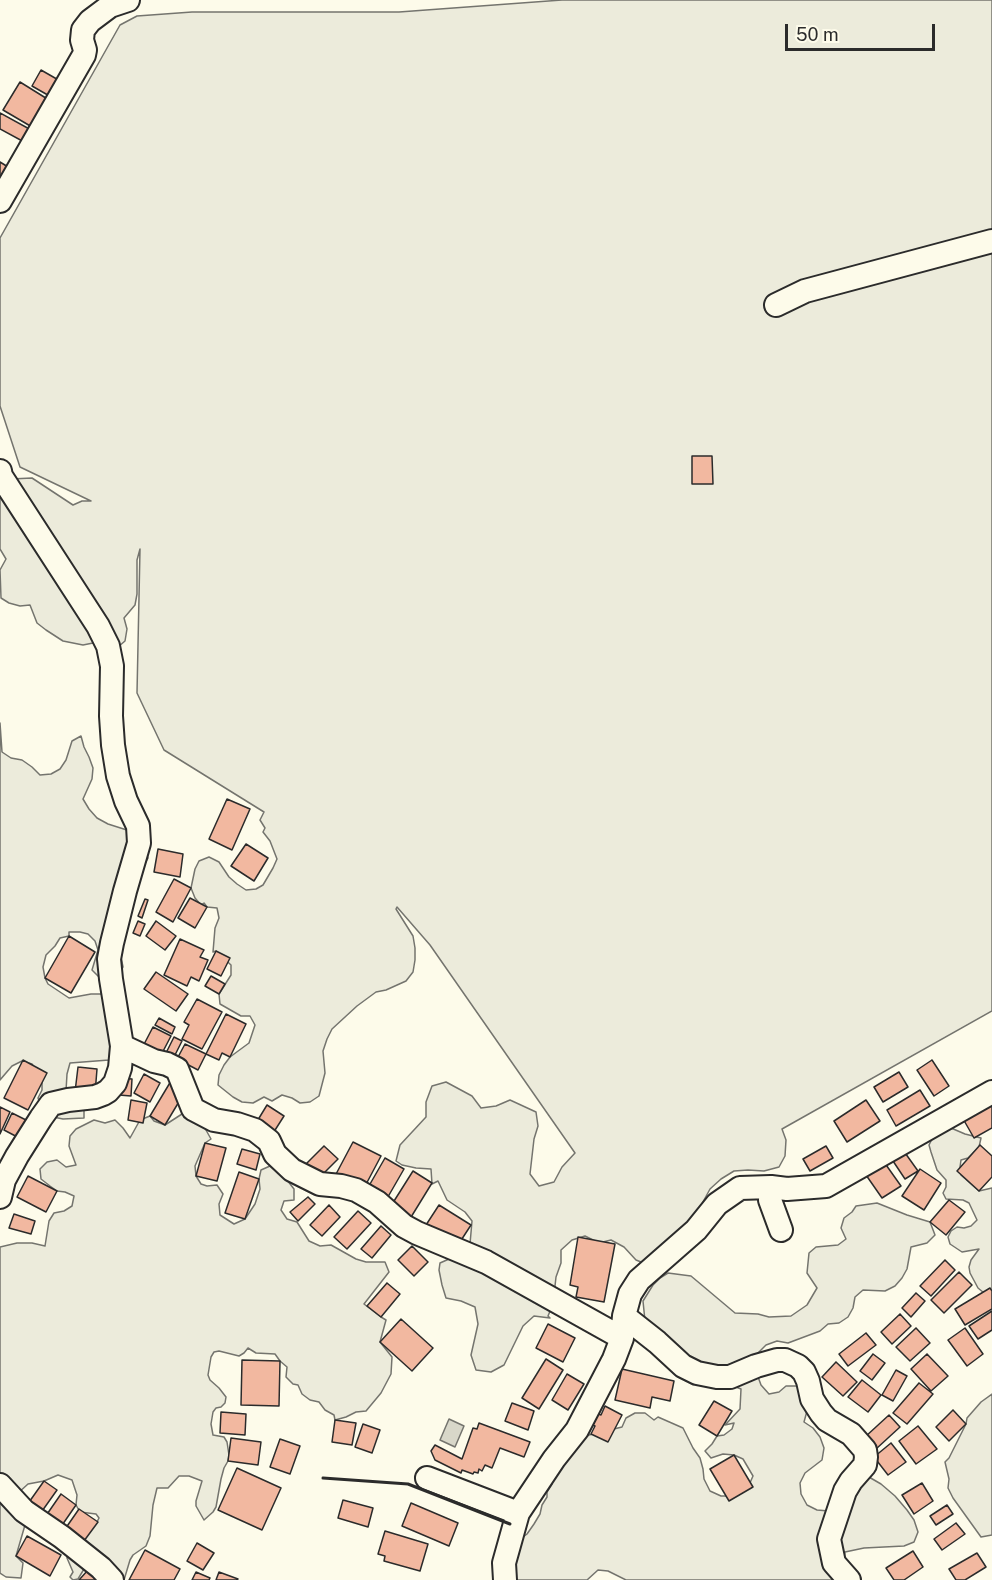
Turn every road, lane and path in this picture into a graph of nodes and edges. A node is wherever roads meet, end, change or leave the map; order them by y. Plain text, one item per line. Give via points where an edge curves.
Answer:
1 (128, 0) edge
2 (0, 201) edge
3 (992, 241) edge
4 (776, 305) dead end
5 (0, 471) edge
6 (122, 1046) junction
7 (992, 1092) edge
8 (771, 1188) junction
9 (0, 1197) edge
10 (781, 1230) dead end
11 (623, 1327) junction
12 (426, 1478) dead end
13 (0, 1485) edge
14 (518, 1513) junction
15 (112, 1580) edge
16 (505, 1580) edge
17 (849, 1580) edge

1 - 2 street via 110,6 83,30 84,55
3 - 4 street via 805,291
5 - 6 street via 108,646 112,666 112,745 118,777 138,826 139,843 109,959
6 - 9 street via 120,1068 108,1091 51,1104 17,1156
6 - 11 street via 177,1069 193,1109 214,1120 255,1130 292,1170 320,1184 356,1190 411,1230
7 - 8 street via 826,1186
8 - 10 street via 770,1200
8 - 11 street via 740,1188 717,1204 696,1230 639,1280 630,1294
11 - 14 street via 614,1359 577,1430
11 - 17 street via 657,1342 683,1366 717,1377 730,1377 777,1360 785,1360 804,1372 821,1413 851,1434 865,1450 865,1465 845,1491 829,1539 834,1563
12 - 14 street
13 - 15 street via 24,1511 93,1561
14 - 16 street via 504,1563

